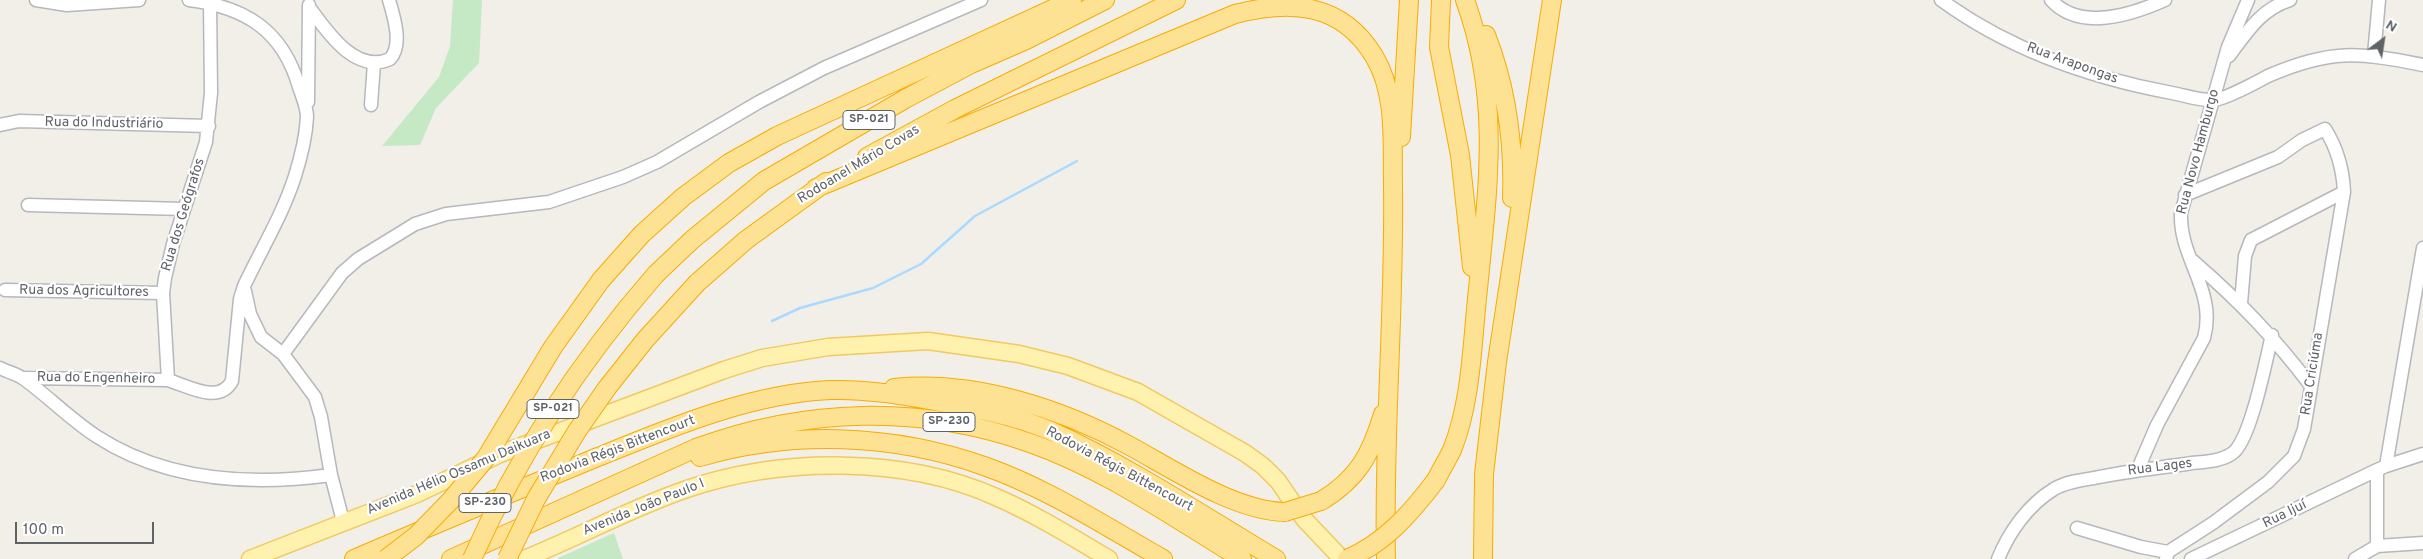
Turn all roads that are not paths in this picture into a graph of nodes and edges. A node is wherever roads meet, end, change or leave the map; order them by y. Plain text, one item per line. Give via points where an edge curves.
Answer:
1 (36, 0) edge
2 (139, 0) edge
3 (189, 0) edge
4 (389, 0) edge
5 (981, 0) edge
6 (1072, 0) edge
7 (1105, 0) edge
8 (1176, 0) edge
9 (1409, 0) edge
10 (1441, 0) edge
11 (1467, 0) edge
12 (1552, 0) edge
13 (1941, 0) edge
14 (2051, 0) edge
15 (2165, 0) edge
16 (2248, 0) edge
17 (2290, 0) edge
18 (2379, 0) edge
19 (210, 2) junction
20 (309, 3) edge
21 (2374, 55) junction
22 (374, 63) junction
23 (2224, 63) junction
24 (2423, 65) edge
25 (2214, 101) junction
26 (371, 105) dead end
27 (307, 115) junction
28 (0, 125) edge
29 (209, 126) junction
30 (816, 188) junction
31 (2344, 192) junction
32 (2185, 195) junction
33 (28, 205) dead end
34 (184, 209) junction
35 (1394, 236) junction
36 (2423, 248) edge
37 (2191, 260) junction
38 (244, 286) junction
39 (6, 290) dead end
40 (163, 293) junction
41 (1505, 298) junction
42 (2241, 303) junction
43 (2418, 306) edge
44 (1475, 315) junction
45 (2272, 335) junction
46 (283, 354) junction
47 (0, 368) edge
48 (24, 378) junction
49 (168, 380) junction
50 (2311, 386) junction
51 (869, 390) junction
52 (1390, 395) junction
53 (2423, 454) edge
54 (2382, 468) junction
55 (2138, 469) junction
56 (331, 475) junction
57 (635, 477) junction
58 (343, 521) junction
59 (2077, 528) dead end
60 (2423, 544) edge
61 (2377, 546) junction
62 (2167, 555) edge
63 (250, 559) edge
64 (354, 559) edge
65 (386, 559) edge
66 (451, 559) edge
67 (472, 559) edge
68 (507, 559) edge
69 (524, 559) edge
70 (1109, 559) edge
71 (1163, 559) edge
72 (1242, 559) edge
73 (1276, 559) edge
74 (1342, 559) edge
75 (1347, 559) edge
76 (1386, 559) edge
77 (1483, 559) edge
78 (1998, 559) edge
79 (2191, 559) edge
80 (2356, 559) edge

1 - 2 street via 67,5
3 - 19 street
4 - 22 street via 397,47 390,59
5 - 46 street via 824,68 657,162 623,177 549,202 446,214 415,224 358,258 342,273
6 - 65 highway, bridge via 777,136 729,163 683,197 642,234 601,280 553,347 486,458 416,536
7 - 67 highway, SP-021, bridge via 913,94 764,181 693,239 656,274 618,318 554,408 491,516
8 - 30 highway, Rodoanel Mário Covas / SP-021 via 955,108
9 - 35 highway
10 - 44 highway via 1439,47 1460,155
11 - 41 highway via 1493,52 1509,126 1512,196
11 - 44 highway via 1481,52 1490,117 1486,204
12 - 41 highway
13 - 25 street, Rua Arapongas via 2005,38 2069,65 2136,86
14 - 15 street via 2066,14 2090,19
16 - 23 street, Rua Novo Hamburgo via 2232,33
17 - 23 street via 2263,14
18 - 21 street
19 - 27 street via 250,18 268,30 287,54
19 - 29 street, Rua dos Geógrafos
20 - 22 street via 338,43
20 - 27 street
21 - 24 street
21 - 25 street via 2350,54 2315,59
22 - 26 street
23 - 25 street, Rua Novo Hamburgo
25 - 32 street, Rua Novo Hamburgo
27 - 38 street via 295,177
28 - 29 street, Rua do Industriário via 19,121
29 - 34 street, Rua dos Geógrafos via 202,158
30 - 35 highway via 1194,29 1235,14 1285,5 1308,8 1351,28 1377,63 1389,103
30 - 68 highway, Rodoanel Mário Covas / SP-021, bridge via 746,240 697,282 645,340 577,431 536,499
31 - 32 street, Rua Criciúma via 2340,160 2325,128 2278,157
31 - 42 street via 2251,240 2245,256
31 - 50 street, Rua Criciúma
32 - 37 street, Rua Novo Hamburgo via 2180,225
33 - 34 street
34 - 40 street, Rua dos Geógrafos
35 - 52 highway
36 - 43 street
37 - 42 street
37 - 55 street, Rua Novo Hamburgo via 2207,303 2204,338 2157,425
38 - 46 street via 254,326 261,337
38 - 49 street via 229,386 223,392 212,394
39 - 40 street, Rua dos Agricultores
40 - 49 street, Rua dos Geógrafos
41 - 77 highway via 1484,474
42 - 45 street
43 - 54 street
44 - 75 highway, bridge via 1461,421 1452,450 1436,480 1392,531
45 - 50 street
45 - 55 street, Rua Lages via 2247,426 2235,451 2211,461
46 - 56 street via 315,397
47 - 48 street
48 - 49 street, Rua do Engenheiro
48 - 56 street via 95,436 139,461 220,478 263,482
50 - 62 street, Rua Criciúma via 2304,428 2289,462 2268,482
51 - 52 highway, bridge via 917,386 962,390 1025,403 1070,418 1247,506 1271,512 1285,512 1322,501 1341,489 1357,472 1371,449
51 - 64 highway, Rodovia Régis Bittencourt / SP-230 via 830,390 770,398 672,427
51 - 73 highway, Rodovia Régis Bittencourt / SP-230 via 971,408 1051,432 1154,487
52 - 76 highway
53 - 54 street, Rua Ijuí
54 - 61 street
54 - 79 street, Rua Ijuí
55 - 78 street, Rua Lages via 2055,488 2025,514
56 - 58 street
57 - 66 highway, Rodovia Régis Bittencourt / SP-230
57 - 71 highway via 712,454 769,444 820,439 900,444 985,466 1028,485
57 - 72 highway, Rodovia Régis Bittencourt / SP-230 via 732,435 794,421 843,415 932,418 1030,443 1071,461
58 - 63 main road, Avenida Hélio Ossamu Daikuara
58 - 74 main road, Avenida Hélio Ossamu Daikuara via 417,494 500,454 762,358 828,347 928,341 1010,353 1068,366 1138,392 1245,452 1263,466 1278,481 1304,520
59 - 62 street
60 - 61 street
61 - 80 street
69 - 70 main road, Avenida João Paulo I via 687,488 753,472 820,467 914,472 958,483 996,497

